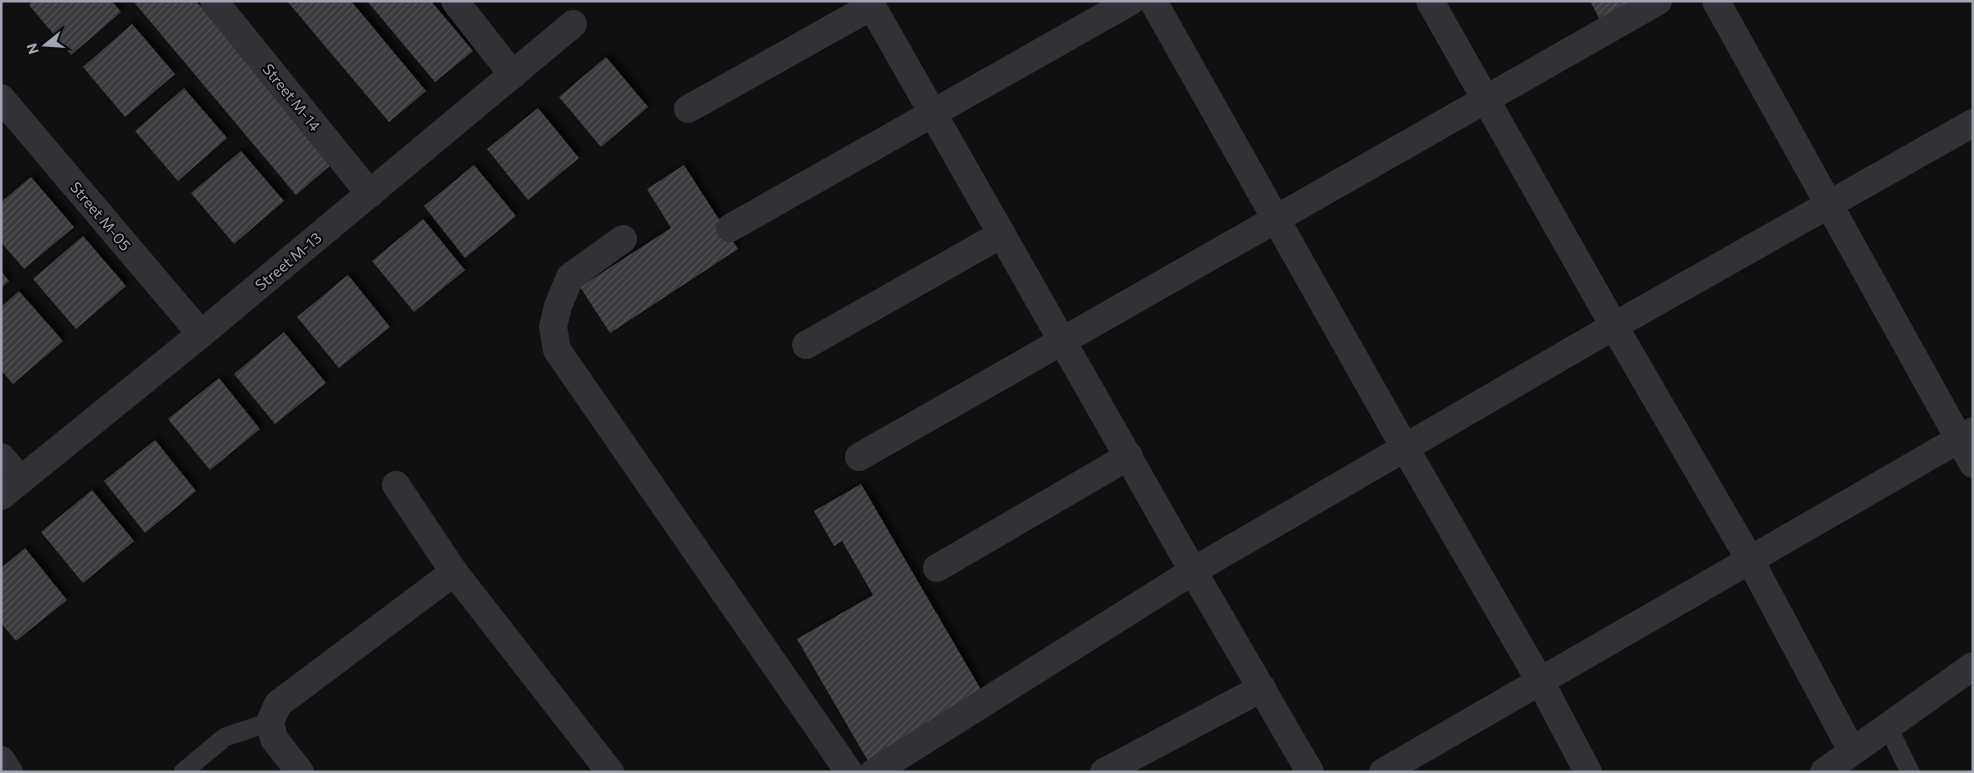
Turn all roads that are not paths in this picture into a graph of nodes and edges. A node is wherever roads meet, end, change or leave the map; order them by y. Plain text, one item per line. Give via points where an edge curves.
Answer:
1 (214, 1) edge
2 (455, 1) edge
3 (1131, 1) edge
4 (1153, 1) edge
5 (1430, 1) edge
6 (1658, 1) edge
7 (1716, 1) edge
8 (870, 4) edge
9 (573, 24) dead end
10 (512, 75) junction
11 (1486, 99) junction
12 (4, 108) edge
13 (688, 109) dead end
14 (933, 113) junction
15 (1973, 123) edge
16 (370, 194) junction
17 (1826, 204) junction
18 (1277, 218) junction
19 (730, 228) dead end
20 (1002, 234) junction
21 (623, 239) dead end
22 (1614, 326) junction
23 (201, 334) junction
24 (1063, 340) junction
25 (806, 345) dead end
26 (1966, 435) edge
27 (1405, 448) junction
28 (1130, 456) junction
29 (1, 457) edge
30 (859, 457) dead end
31 (1973, 464) edge
32 (396, 485) dead end
33 (11, 488) edge
34 (1750, 560) junction
35 (937, 568) dead end
36 (454, 572) junction
37 (1193, 572) junction
38 (1971, 670) edge
39 (1540, 681) junction
40 (1262, 688) junction
41 (270, 722) junction
42 (1888, 727) junction
43 (1852, 751) junction
44 (1, 760) edge
45 (9, 772) edge
46 (183, 772) edge
47 (300, 772) edge
48 (610, 772) edge
49 (849, 772) edge
50 (874, 772) edge
51 (1104, 772) edge
52 (1310, 772) edge
53 (1383, 772) edge
54 (1588, 772) edge
55 (1824, 772) edge
56 (1910, 772) edge

1 - 16 street, Street M-14
2 - 10 street
3 - 14 street
4 - 18 street
5 - 11 street
6 - 11 street
7 - 17 street
8 - 13 street
8 - 14 street
9 - 10 street, Street M-13
10 - 16 street, Street M-13
11 - 18 street
11 - 22 street
12 - 23 street, Street M-05
14 - 19 street
14 - 20 street
15 - 17 street
16 - 23 street, Street M-13
17 - 22 street
17 - 26 street
18 - 24 street
18 - 27 street
20 - 24 street
20 - 25 street
21 - 49 street via 570,277 552,328 557,350
22 - 27 street
22 - 34 street
23 - 33 street, Street M-13
24 - 28 street
24 - 30 street
26 - 31 street
26 - 34 street
27 - 37 street
27 - 39 street
28 - 35 street
28 - 37 street
29 - 33 street
32 - 36 street
34 - 39 street
34 - 43 street
36 - 41 street via 278,704
36 - 48 street
37 - 40 street
37 - 50 street
38 - 42 street
39 - 53 street
39 - 54 street
40 - 51 street
40 - 52 street
41 - 46 lane via 225,737
41 - 47 street via 274,739
42 - 43 street
42 - 56 lane
43 - 55 street
44 - 45 street

